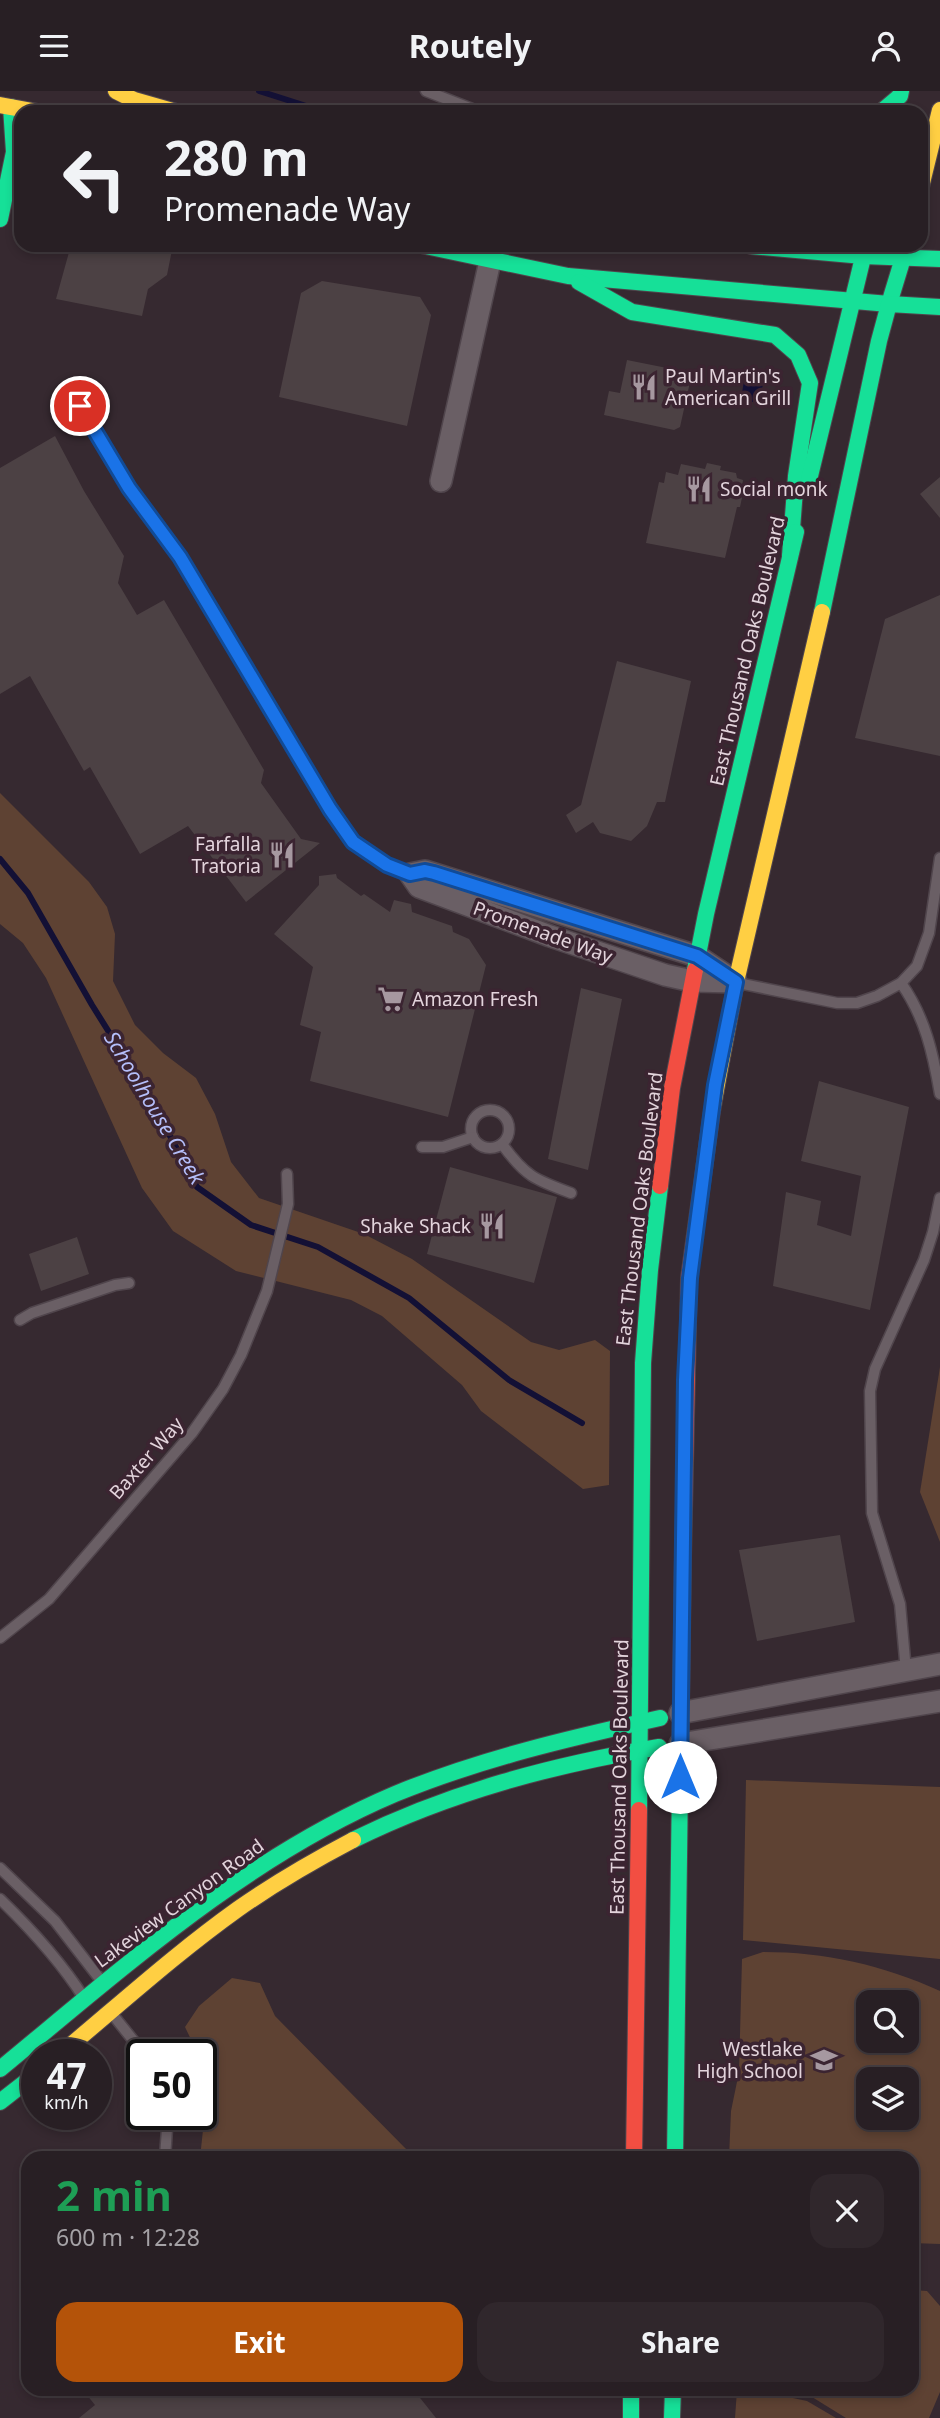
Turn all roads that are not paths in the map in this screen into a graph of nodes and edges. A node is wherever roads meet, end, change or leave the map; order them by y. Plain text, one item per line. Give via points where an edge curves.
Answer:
1 (116, 91) edge
2 (426, 91) edge
3 (152, 105) edge
4 (462, 105) edge
5 (6, 106) edge
6 (940, 110) edge
7 (12, 151) edge
8 (934, 164) edge
9 (0, 219) edge
10 (451, 252) edge
11 (864, 252) edge
12 (905, 252) edge
13 (940, 259) edge
14 (490, 261) junction
15 (568, 276) junction
16 (853, 299) junction
17 (889, 304) junction
18 (940, 307) edge
19 (80, 406) dead end
20 (441, 481) dead end
21 (790, 557) junction
22 (940, 858) edge
23 (410, 874) junction
24 (697, 956) junction
25 (692, 981) junction
26 (736, 982) junction
27 (901, 983) junction
28 (940, 1094) edge
29 (473, 1137) junction
30 (502, 1144) junction
31 (422, 1147) dead end
32 (287, 1174) dead end
33 (571, 1193) dead end
34 (940, 1198) edge
35 (130, 1283) dead end
36 (20, 1320) dead end
37 (0, 1638) edge
38 (940, 1664) edge
39 (906, 1671) junction
40 (940, 1701) edge
41 (680, 1713) junction
42 (642, 1722) junction
43 (680, 1744) junction
44 (641, 1750) junction
45 (0, 1868) edge
46 (0, 1899) edge
47 (104, 1985) junction
48 (98, 2006) junction
49 (72, 2039) edge
50 (130, 2039) edge
51 (0, 2069) edge
52 (21, 2086) edge
53 (0, 2102) edge
54 (167, 2130) edge
55 (165, 2151) edge
56 (634, 2151) edge
57 (676, 2151) edge
58 (631, 2396) edge
59 (673, 2396) edge
60 (631, 2418) edge
61 (672, 2418) edge

1 - 3 main road
2 - 4 lane
5 - 7 main road
6 - 8 main road
7 - 9 main road
10 - 14 main road
11 - 16 main road, East Thousand Oaks Boulevard
12 - 13 main road
12 - 17 main road
14 - 15 main road
14 - 20 street
15 - 16 main road
15 - 21 main road via 632,312 775,334 795,348 810,383
16 - 17 main road
16 - 21 main road, East Thousand Oaks Boulevard
17 - 18 main road
17 - 26 main road via 806,688
19 - 23 lane via 129,488 180,557 341,827 353,842
21 - 24 main road, East Thousand Oaks Boulevard
22 - 27 lane, Promenade Way via 929,933 917,967
23 - 24 street, Promenade Way via 434,873
23 - 25 street, Promenade Way via 419,887 550,936
24 - 25 main road, East Thousand Oaks Boulevard
24 - 26 street, Promenade Way
25 - 26 street, Promenade Way
25 - 42 main road, East Thousand Oaks Boulevard via 662,1160 643,1363
26 - 27 lane, Promenade Way via 837,1003 857,1003
26 - 41 main road via 715,1085 690,1278
27 - 28 lane via 923,1021
29 - 30 lane via 486,1148
29 - 30 lane via 474,1119 494,1111 503,1115 509,1128
29 - 31 lane via 443,1147
30 - 33 lane via 518,1167 537,1181
32 - 37 lane, Baxter Way via 288,1204 262,1309 223,1389 192,1433 49,1599
34 - 39 lane via 924,1260 875,1369 870,1391 872,1513 900,1604
35 - 36 lane
38 - 39 street
39 - 41 street
40 - 43 street
41 - 42 main road, Lakeview Canyon Road
41 - 43 main road
42 - 44 main road, East Thousand Oaks Boulevard
42 - 47 main road, Lakeview Canyon Road via 472,1764 356,1812 256,1870
43 - 44 main road, Lakeview Canyon Road
43 - 57 main road
44 - 48 main road, Lakeview Canyon Road via 525,1774 366,1832 260,1894
44 - 56 main road, East Thousand Oaks Boulevard
45 - 47 lane via 55,1921
46 - 48 lane
47 - 48 main road, Lakeview Canyon Road
47 - 48 lane
48 - 49 main road, Lakeview Canyon Road
48 - 50 lane
48 - 51 main road, Lakeview Canyon Road
52 - 53 main road
54 - 55 lane
58 - 60 main road
59 - 61 main road

